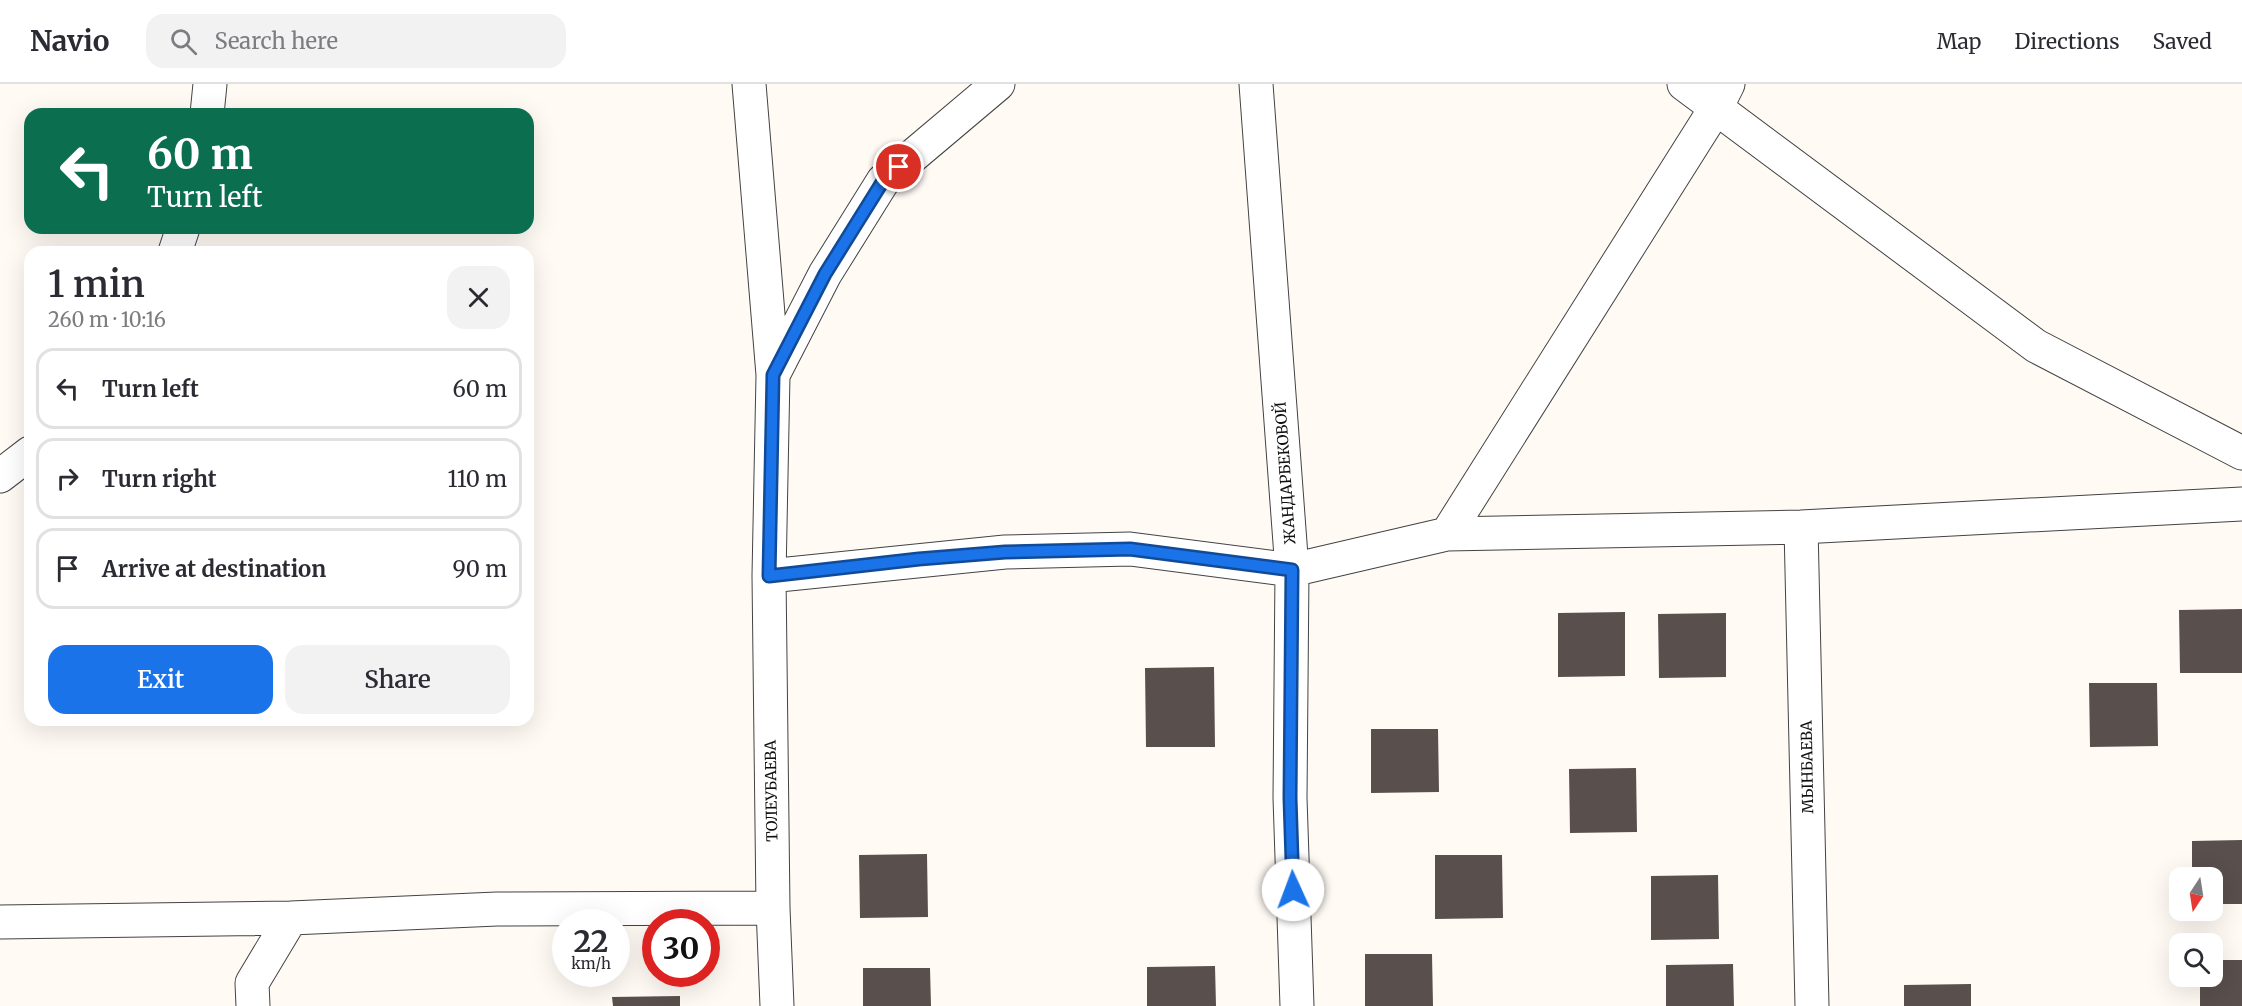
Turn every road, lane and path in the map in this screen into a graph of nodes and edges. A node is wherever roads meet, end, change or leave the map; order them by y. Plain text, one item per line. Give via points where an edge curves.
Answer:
1 (210, 84) edge
2 (749, 84) edge
3 (998, 84) edge
4 (1256, 84) edge
5 (1684, 84) edge
6 (1722, 95) edge
7 (208, 108) edge
8 (773, 375) junction
9 (2242, 453) edge
10 (24, 458) edge
11 (0, 476) edge
12 (2242, 504) edge
13 (1801, 527) junction
14 (1447, 534) junction
15 (1292, 570) junction
16 (769, 576) junction
17 (773, 908) junction
18 (291, 918) junction
19 (0, 922) edge
20 (253, 1006) edge
21 (777, 1006) edge
22 (1297, 1006) edge
23 (1812, 1006) edge

1 - 7 street
2 - 8 street, ТОЛЕУБАЕВА
3 - 8 street via 883,181 825,274
4 - 15 street, ЖАНДАРБЕКОВОЙ
5 - 6 street
6 - 9 street via 2036,346
6 - 14 street
8 - 16 street, ТОЛЕУБАЕВА
10 - 11 street
12 - 13 street
13 - 14 street
13 - 23 street, МЫНБАЕВА
14 - 15 street
15 - 16 street via 1130,549 994,553
15 - 22 street, ЖАНДАРБЕКОВОЙ via 1290,798
16 - 17 street, ТОЛЕУБАЕВА
17 - 18 street via 497,909
17 - 21 street, ТОЛЕУБАЕВА
18 - 19 street
18 - 20 street via 252,983

